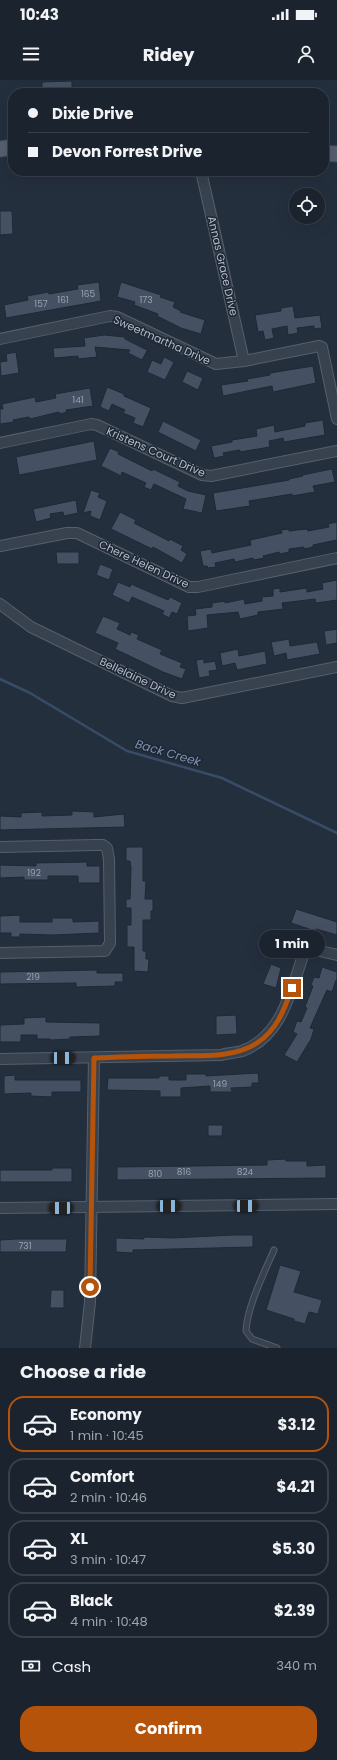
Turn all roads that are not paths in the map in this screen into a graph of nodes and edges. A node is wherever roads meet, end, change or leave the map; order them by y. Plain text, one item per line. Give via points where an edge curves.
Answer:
1 (202, 176) edge
2 (0, 338) edge
3 (244, 361) junction
4 (337, 419) edge
5 (0, 443) edge
6 (337, 452) edge
7 (0, 546) edge
8 (337, 558) edge
9 (0, 604) edge
10 (337, 667) edge
11 (0, 847) edge
12 (0, 953) edge
13 (337, 955) edge
14 (94, 1058) junction
15 (0, 1059) edge
16 (337, 1204) edge
17 (92, 1207) junction
18 (0, 1208) edge
19 (274, 1250) dead end
20 (85, 1348) edge
21 (277, 1348) edge

1 - 3 street, Annas Grace Drive
2 - 3 street, Sweetmartha Drive via 110,316 216,364
3 - 4 street, Sweetmartha Drive via 322,347
5 - 6 street, Kristens Court Drive via 91,424 202,475 211,476
7 - 8 street, Chere Helen Drive via 76,533 190,587
9 - 10 street, Bellelaine Drive via 31,627 172,696 182,698
11 - 12 street via 103,845 107,848 110,943 105,950
13 - 14 street via 307,948 277,1024 257,1043 242,1051 220,1055
14 - 15 street
14 - 17 street
16 - 17 street
17 - 18 street
17 - 20 street via 90,1302
19 - 21 lane via 247,1321 246,1331 252,1339

